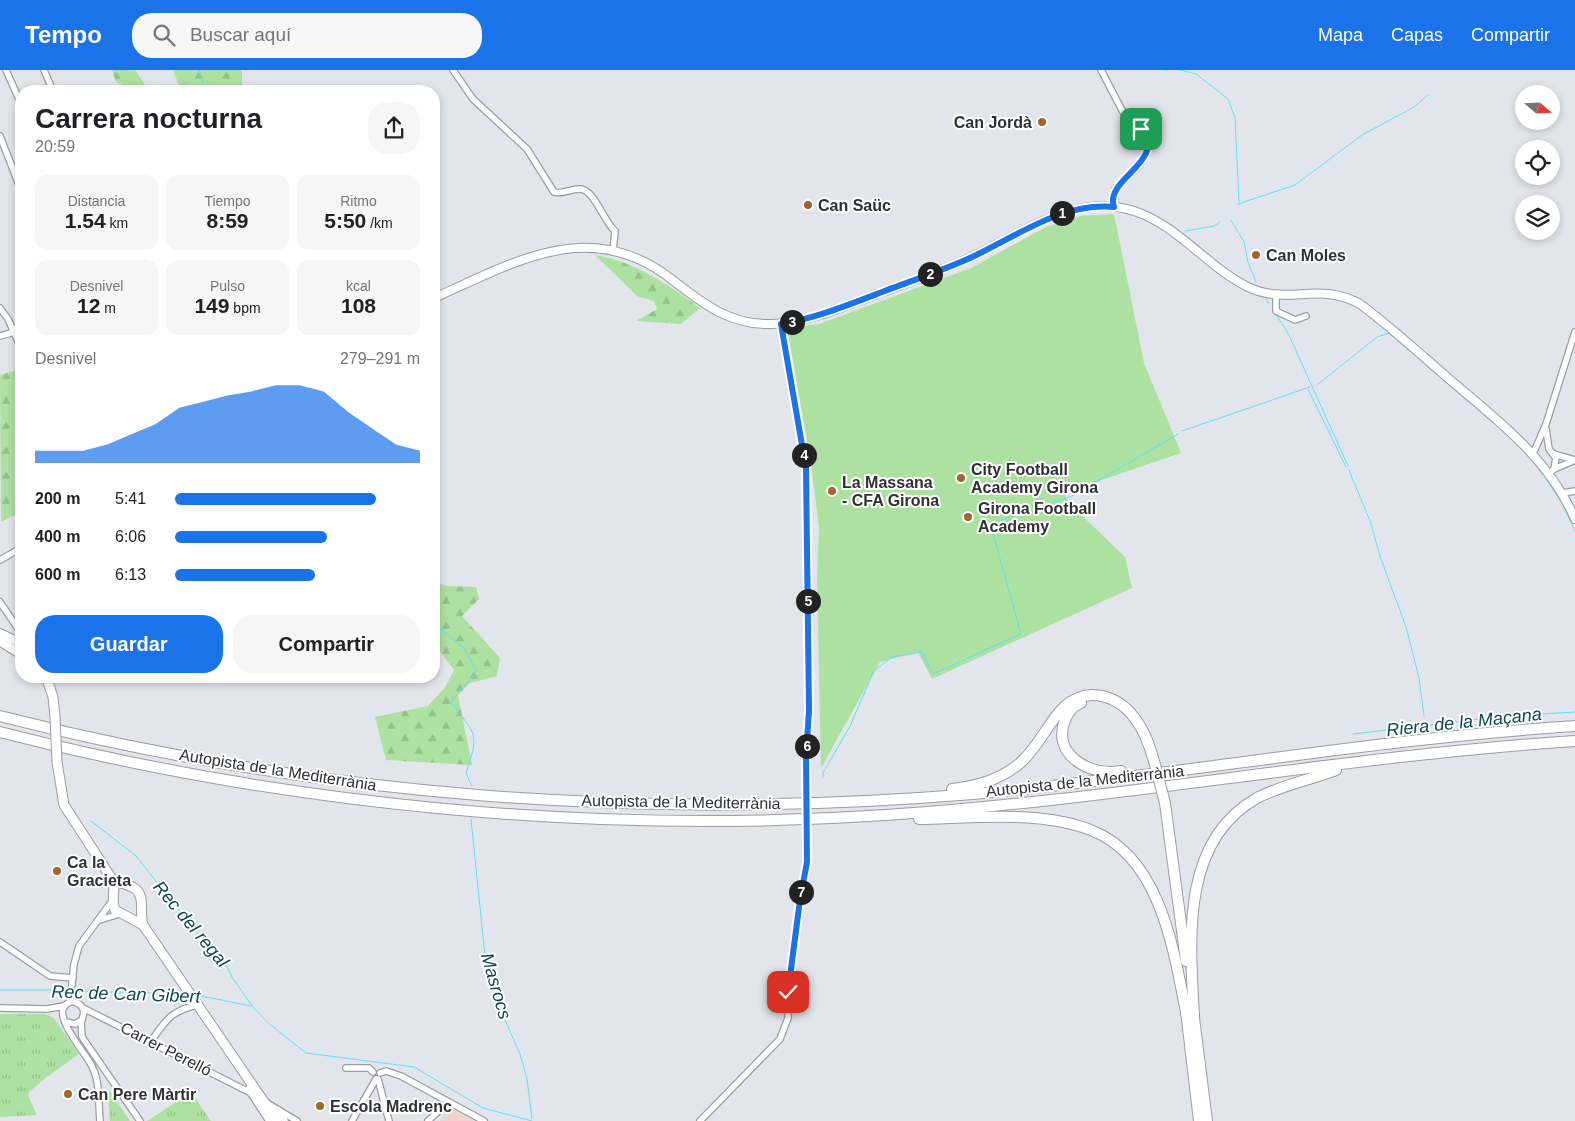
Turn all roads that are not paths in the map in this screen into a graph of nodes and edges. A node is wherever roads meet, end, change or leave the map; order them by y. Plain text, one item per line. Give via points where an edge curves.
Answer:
1 (6, 70) edge
2 (44, 70) edge
3 (452, 70) edge
4 (1101, 70) edge
5 (0, 72) edge
6 (50, 85) edge
7 (15, 90) edge
8 (0, 136) edge
9 (15, 175) edge
10 (1114, 207) junction
11 (612, 251) junction
12 (440, 295) edge
13 (1276, 295) junction
14 (0, 308) edge
15 (1306, 316) dead end
16 (781, 324) junction
17 (13, 329) junction
18 (1575, 332) edge
19 (15, 334) edge
20 (0, 336) edge
21 (1546, 424) junction
22 (1552, 451) junction
23 (1535, 452) junction
24 (1575, 461) edge
25 (1552, 471) junction
26 (1575, 491) edge
27 (1563, 493) junction
28 (1575, 518) edge
29 (15, 551) edge
30 (0, 560) edge
31 (0, 602) edge
32 (15, 624) edge
33 (0, 637) edge
34 (15, 641) edge
35 (15, 645) edge
36 (15, 649) edge
37 (43, 683) edge
38 (49, 683) edge
39 (55, 713) junction
40 (0, 716) edge
41 (1575, 726) edge
42 (0, 732) edge
43 (1575, 741) edge
44 (1416, 756) junction
45 (1152, 762) junction
46 (1253, 762) junction
47 (815, 803) junction
48 (881, 816) junction
49 (112, 879) junction
50 (128, 886) junction
51 (114, 897) junction
52 (140, 909) junction
53 (123, 915) junction
54 (98, 921) junction
55 (143, 925) junction
56 (0, 942) edge
57 (73, 980) junction
58 (73, 1002) junction
59 (195, 1002) junction
60 (64, 1006) junction
61 (0, 1008) edge
62 (83, 1008) junction
63 (47, 1009) junction
64 (62, 1015) junction
65 (1190, 1016) junction
66 (66, 1022) junction
67 (81, 1022) junction
68 (151, 1041) junction
69 (346, 1068) dead end
70 (377, 1076) junction
71 (248, 1080) junction
72 (249, 1092) junction
73 (263, 1101) junction
74 (448, 1102) junction
75 (277, 1109) junction
76 (266, 1120) edge
77 (100, 1121) edge
78 (140, 1121) edge
79 (277, 1121) edge
80 (285, 1121) edge
81 (297, 1121) edge
82 (352, 1121) edge
83 (389, 1121) edge
84 (428, 1121) edge
85 (484, 1121) edge
86 (700, 1121) edge
87 (1199, 1121) edge
88 (1207, 1121) edge

1 - 5 street
1 - 7 street
2 - 6 street
3 - 11 street via 473,100 527,149 554,192 580,189 588,192 615,231
4 - 10 street via 1124,114 1147,138 1145,156 1115,189
8 - 9 street
10 - 13 street via 1148,217 1238,281 1258,292
10 - 16 street via 1087,207 1058,214 970,258 910,282 816,317
11 - 12 street via 578,247 539,253
11 - 16 street via 656,268 718,314 747,322
13 - 15 street via 1276,311 1296,320
13 - 23 street via 1326,292 1360,304
14 - 17 street
16 - 86 street, bridge via 806,468 807,862 789,978 787,1025 780,1039
17 - 19 street
17 - 20 street via 11,333
18 - 21 street
21 - 22 street via 1546,436
21 - 23 street
22 - 23 street via 1542,448
22 - 24 street
22 - 25 street via 1556,458
23 - 25 street
24 - 25 street
25 - 27 street
26 - 27 street
27 - 28 street
29 - 30 street
31 - 32 street
33 - 34 street
33 - 35 main road
33 - 36 main road
37 - 39 main road
38 - 39 main road
39 - 49 main road, bridge via 56,762 64,805
40 - 47 highway, Autopista de la Mediterrània via 196,758 393,787 620,804
41 - 46 highway, Autopista de la Mediterrània via 1467,734
42 - 48 highway, Autopista de la Mediterrània via 224,779 453,808 672,820
43 - 44 highway, Autopista de la Mediterrània
44 - 48 highway, Autopista de la Mediterrània via 1121,794
44 - 65 highway via 1348,766 1278,788 1252,802 1225,826 1204,862 1195,898
45 - 46 highway via 1135,727 1116,706 1092,700 1078,704 1068,715 1062,735 1065,749 1076,761 1093,770 1111,773 1210,760
45 - 47 highway via 1139,724 1126,708 1106,696 1089,695 1066,706 1025,758 1002,776 987,782 947,789 840,796
45 - 65 highway via 1162,804
46 - 47 highway, Autopista de la Mediterrània via 973,794
48 - 65 highway via 920,820 1046,821 1084,828 1112,842 1137,867 1158,906
49 - 50 main road
49 - 51 main road
50 - 51 main road via 120,889
50 - 52 main road via 140,894
51 - 53 main road via 113,907
51 - 54 street
52 - 53 main road via 136,914
52 - 55 main road
53 - 54 street
53 - 55 main road
54 - 57 street via 79,946
55 - 59 main road
56 - 57 street via 50,976
57 - 58 street
58 - 60 street
58 - 62 street
59 - 68 street via 166,1018
59 - 71 main road
60 - 63 street
60 - 64 street
61 - 63 street
62 - 67 street
62 - 68 street, Carrer Perelló
63 - 64 street
64 - 66 street
65 - 87 highway
65 - 88 highway
66 - 67 street
66 - 77 street via 97,1077
67 - 78 street via 82,1037
68 - 72 street, Carrer Perelló
69 - 70 street via 369,1068
70 - 74 street via 386,1071 401,1076
70 - 82 street
70 - 83 street
71 - 72 street
71 - 73 main road
72 - 76 street
73 - 75 street
73 - 79 main road
74 - 84 street
74 - 85 street
75 - 80 street
75 - 81 street

